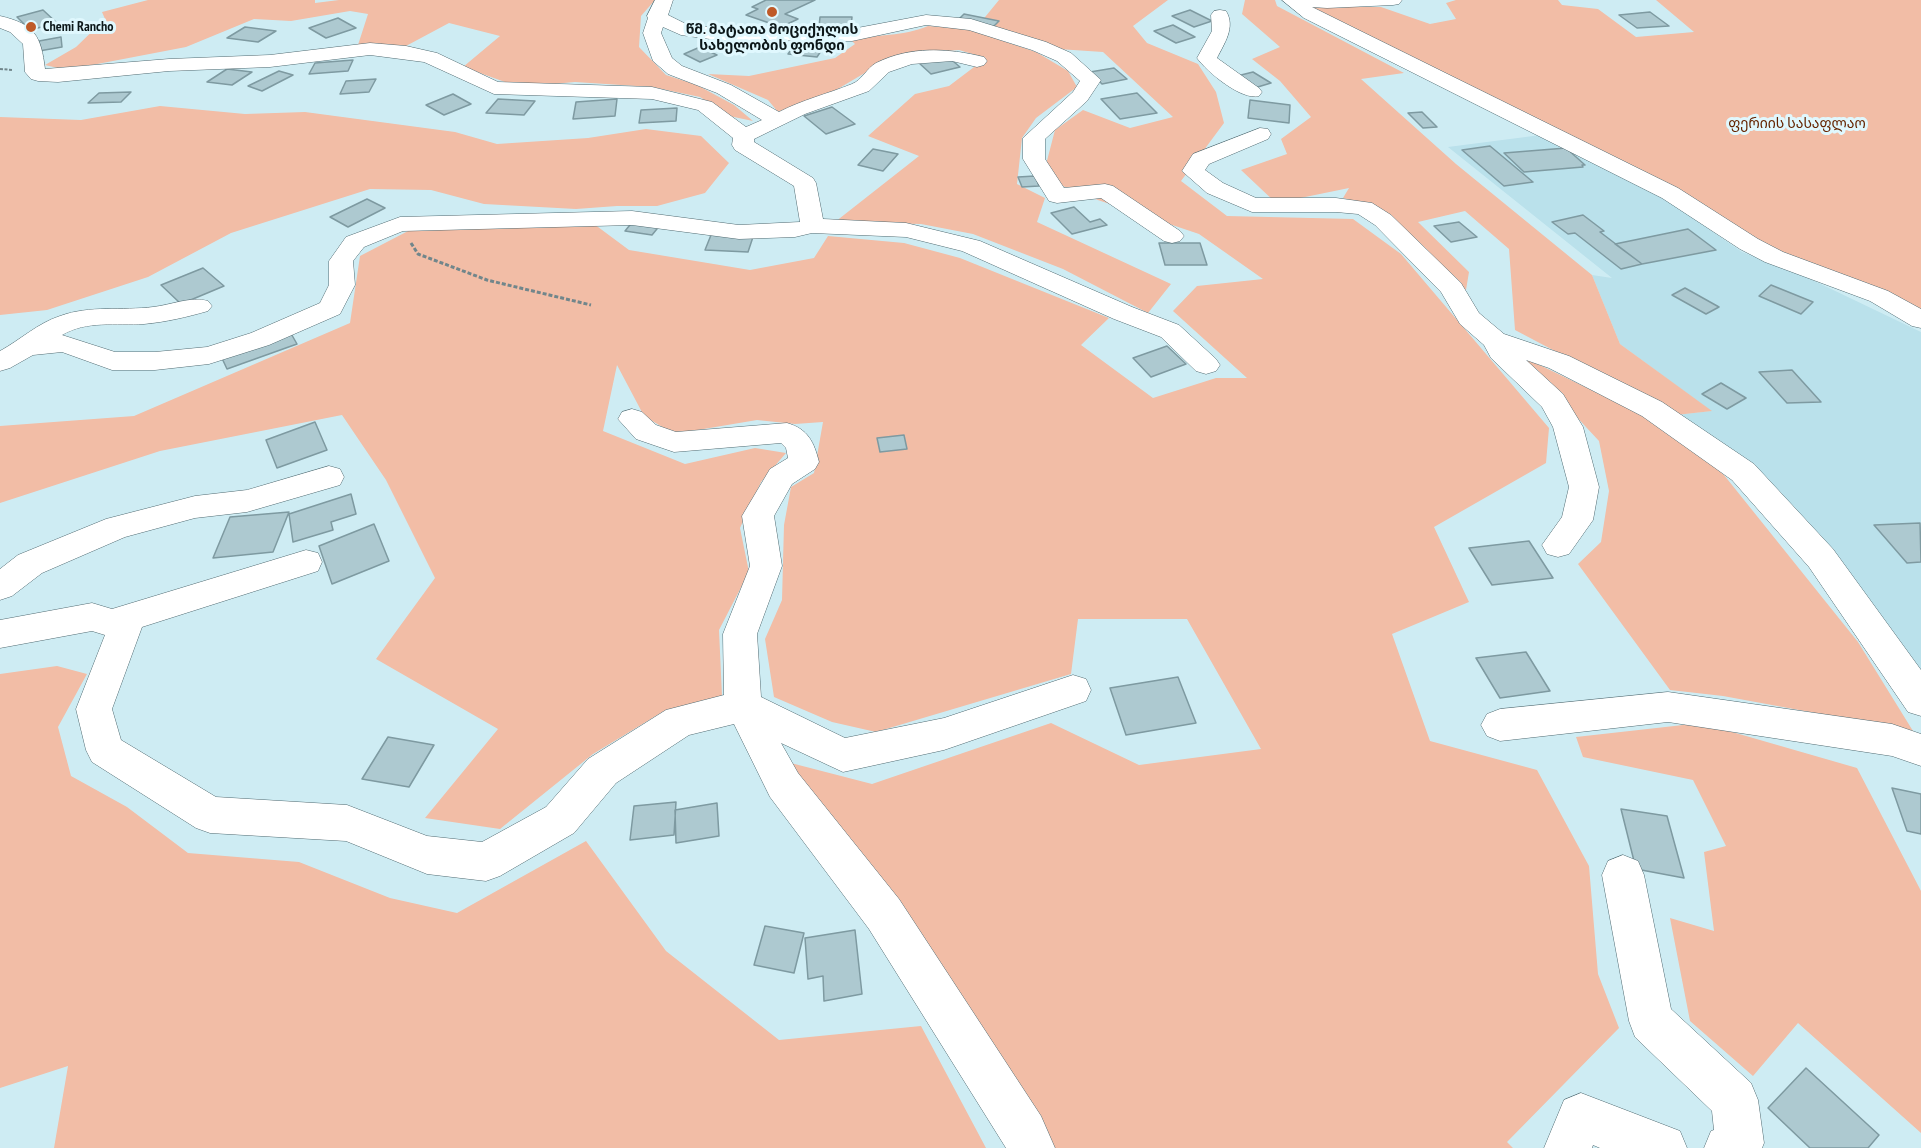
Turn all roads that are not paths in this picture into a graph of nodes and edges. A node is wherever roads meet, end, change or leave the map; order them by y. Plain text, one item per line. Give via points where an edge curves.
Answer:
1 (1291, 0) edge
2 (1297, 0) edge
3 (1393, 0) edge
4 (1370, 2) edge
5 (660, 8) edge
6 (1219, 8) edge
7 (0, 21) edge
8 (976, 61) dead end
9 (1252, 92) dead end
10 (778, 120) junction
11 (1260, 134) dead end
12 (744, 136) junction
13 (812, 226) junction
14 (1172, 236) dead end
15 (199, 306) dead end
16 (1921, 320) edge
17 (1495, 340) junction
18 (27, 347) junction
19 (0, 362) edge
20 (1206, 365) dead end
21 (632, 419) dead end
22 (329, 477) dead end
23 (1558, 545) dead end
24 (306, 562) dead end
25 (0, 587) edge
26 (111, 622) junction
27 (1, 635) edge
28 (1073, 690) dead end
29 (1921, 701) edge
30 (743, 706) junction
31 (1500, 725) dead end
32 (1921, 750) edge
33 (1623, 875) dead end
34 (1031, 1148) edge
35 (1568, 1148) edge
36 (1663, 1148) edge
37 (1728, 1148) edge

1 - 16 street via 1310,14 1670,193 1774,257 1879,296
2 - 4 street
3 - 4 street
5 - 10 street via 652,33 663,61
5 - 14 street via 681,29 717,34 852,35 926,20 971,25 1064,57 1091,80 1086,90 1034,138 1034,159 1057,196 1105,191
6 - 9 street via 1221,31 1207,58
7 - 12 street via 17,28 32,43 38,75 169,64 270,61 370,49 406,52 430,57 494,88 652,93 705,106
8 - 10 street via 943,55 909,59 882,68 862,87
10 - 12 street
11 - 17 street via 1201,159 1193,171 1215,188 1252,206 1364,208 1383,220 1452,288 1469,318
12 - 13 street via 743,146 805,183
13 - 18 street via 739,232 632,218 400,224 355,242 340,261 342,285 330,308 260,339 209,355 155,361 112,361 64,343
13 - 20 street via 906,230 971,246 1170,331
15 - 18 street via 156,314 91,316 68,321
17 - 23 street via 1502,352 1553,401 1568,427 1584,487 1577,520
17 - 29 street via 1558,362 1652,410 1743,472 1821,558
18 - 19 street
21 - 30 street via 646,432 674,442 787,433 800,444 804,462 781,477 758,516 766,566 740,633
22 - 25 street via 247,501 195,507 117,526 30,564
24 - 26 street
26 - 27 street via 92,617
26 - 30 street via 125,627 94,709 105,750 210,814 347,823 427,855 486,862 560,820 602,771 679,721
28 - 30 street via 944,734 843,755
30 - 34 street via 784,785 884,914
31 - 32 street via 1668,707 1892,740
33 - 37 street via 1651,1021 1734,1100 1740,1143
35 - 36 street via 1581,1117

